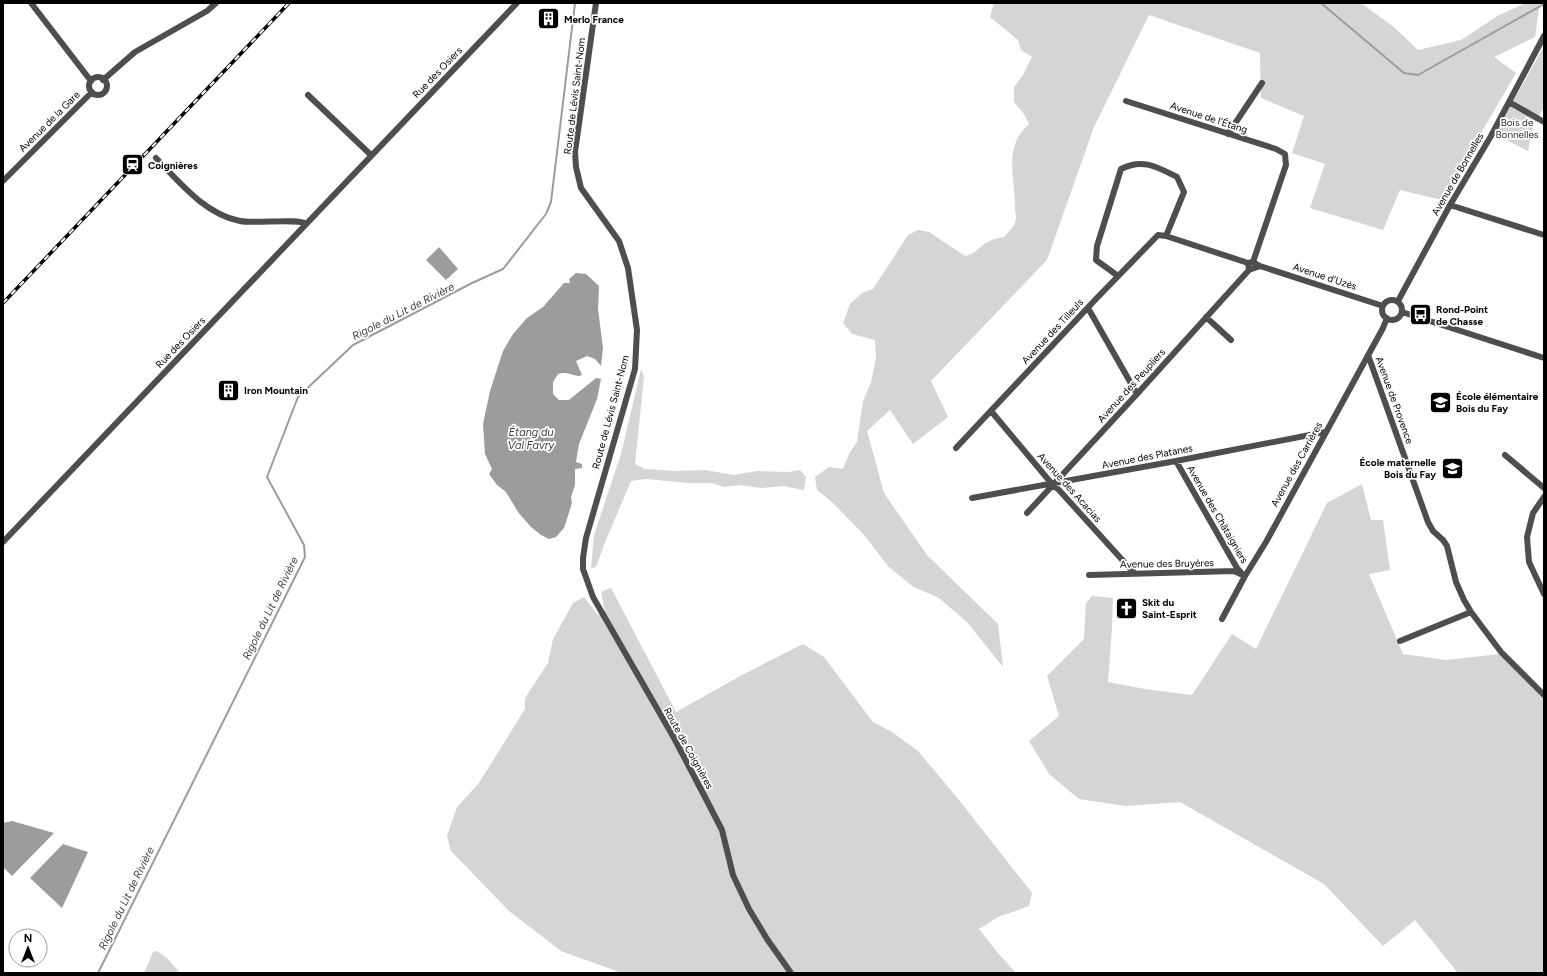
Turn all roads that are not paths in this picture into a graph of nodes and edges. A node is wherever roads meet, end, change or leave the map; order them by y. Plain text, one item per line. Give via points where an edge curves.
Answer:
1 (31, 3) edge
2 (216, 3) edge
3 (517, 3) edge
4 (596, 3) edge
5 (1544, 36) edge
6 (103, 80) junction
7 (91, 81) junction
8 (1262, 83) dead end
9 (92, 92) junction
10 (308, 95) dead end
11 (1126, 101) dead end
12 (1509, 102) junction
13 (1544, 122) edge
14 (1228, 134) junction
15 (371, 155) junction
16 (156, 158) dead end
17 (3, 181) edge
18 (1450, 204) junction
19 (306, 224) junction
20 (1544, 235) edge
21 (1166, 236) junction
22 (1250, 265) junction
23 (1118, 276) junction
24 (1398, 301) junction
25 (1383, 306) junction
26 (1088, 308) junction
27 (1402, 312) junction
28 (1206, 318) junction
29 (1387, 318) junction
30 (1231, 340) dead end
31 (1368, 355) junction
32 (1544, 358) edge
33 (1137, 394) junction
34 (991, 411) junction
35 (1326, 432) junction
36 (956, 448) dead end
37 (1505, 455) dead end
38 (1176, 461) junction
39 (1052, 484) junction
40 (1544, 488) edge
41 (1544, 497) edge
42 (972, 498) dead end
43 (1027, 513) dead end
44 (588, 529) joint
45 (3, 542) edge
46 (1135, 574) junction
47 (1089, 575) dead end
48 (1245, 576) junction
49 (1544, 594) edge
50 (1471, 612) junction
51 (1222, 619) dead end
52 (1400, 641) dead end
53 (1544, 695) edge
54 (791, 973) edge

1 - 7 street
2 - 6 street, Avenue de la Gare via 207,11 135,52
3 - 15 street, Rue des Osiers
4 - 44 street, Route de Lévis Saint-Nom via 575,152 576,167 581,188 620,241 628,268 636,317 637,343 635,369
5 - 12 street, Avenue de Bonnelles
6 - 7 street via 97,78
6 - 9 street, Avenue de la Gare via 106,87 104,92 98,95
7 - 9 street, Avenue de la Gare via 89,88
8 - 14 street
9 - 17 street, Avenue de la Gare
10 - 15 street
11 - 14 street, Avenue de l'Étang
12 - 13 street
12 - 18 street, Avenue de Bonnelles
14 - 22 street, Avenue de l'Étang via 1285,154 1286,165
15 - 19 street, Rue des Osiers
16 - 19 street via 196,199 232,220 248,223 298,221
18 - 20 street
18 - 24 street, Avenue de Bonnelles
19 - 45 street, Rue des Osiers
21 - 22 street
21 - 23 street, Avenue des Tilleuls via 1158,235 1154,238
21 - 23 street via 1184,192 1177,177 1150,164 1130,165 1121,169 1097,246 1096,260
22 - 25 street, Avenue d'Uzès
22 - 28 street, Avenue des Peupliers
23 - 26 street, Avenue des Tilleuls
24 - 25 street via 1391,300
24 - 27 street via 1402,306
25 - 29 street via 1383,314
26 - 33 street
26 - 34 street, Avenue des Tilleuls
27 - 29 street via 1396,319
27 - 32 street
28 - 30 street
28 - 33 street, Avenue des Peupliers
29 - 31 street, Avenue des Carrières
31 - 35 street, Avenue des Carrières
31 - 50 street, Avenue de Provence via 1428,522 1447,546 1456,582
33 - 39 street, Avenue des Peupliers
34 - 36 street, Avenue des Tilleuls
34 - 39 street, Avenue des Acacias
35 - 38 street, Avenue des Platanes
35 - 48 street, Avenue des Carrières
37 - 40 street
38 - 39 street, Avenue des Platanes
38 - 48 street, Avenue des Châtaigniers via 1237,568
39 - 42 street, Avenue des Platanes
39 - 43 street, Avenue des Peupliers
39 - 46 street, Avenue des Acacias
41 - 49 street via 1533,513 1527,537 1529,562
44 - 54 street, Route de Coignières via 584,548 584,570 593,597 674,738 722,830 733,875 749,909
46 - 47 street, Avenue des Bruyères
46 - 48 street, Avenue des Bruyères via 1234,571
48 - 51 street, Avenue des Carrières
50 - 52 street
50 - 53 street, Avenue de Provence via 1501,652

